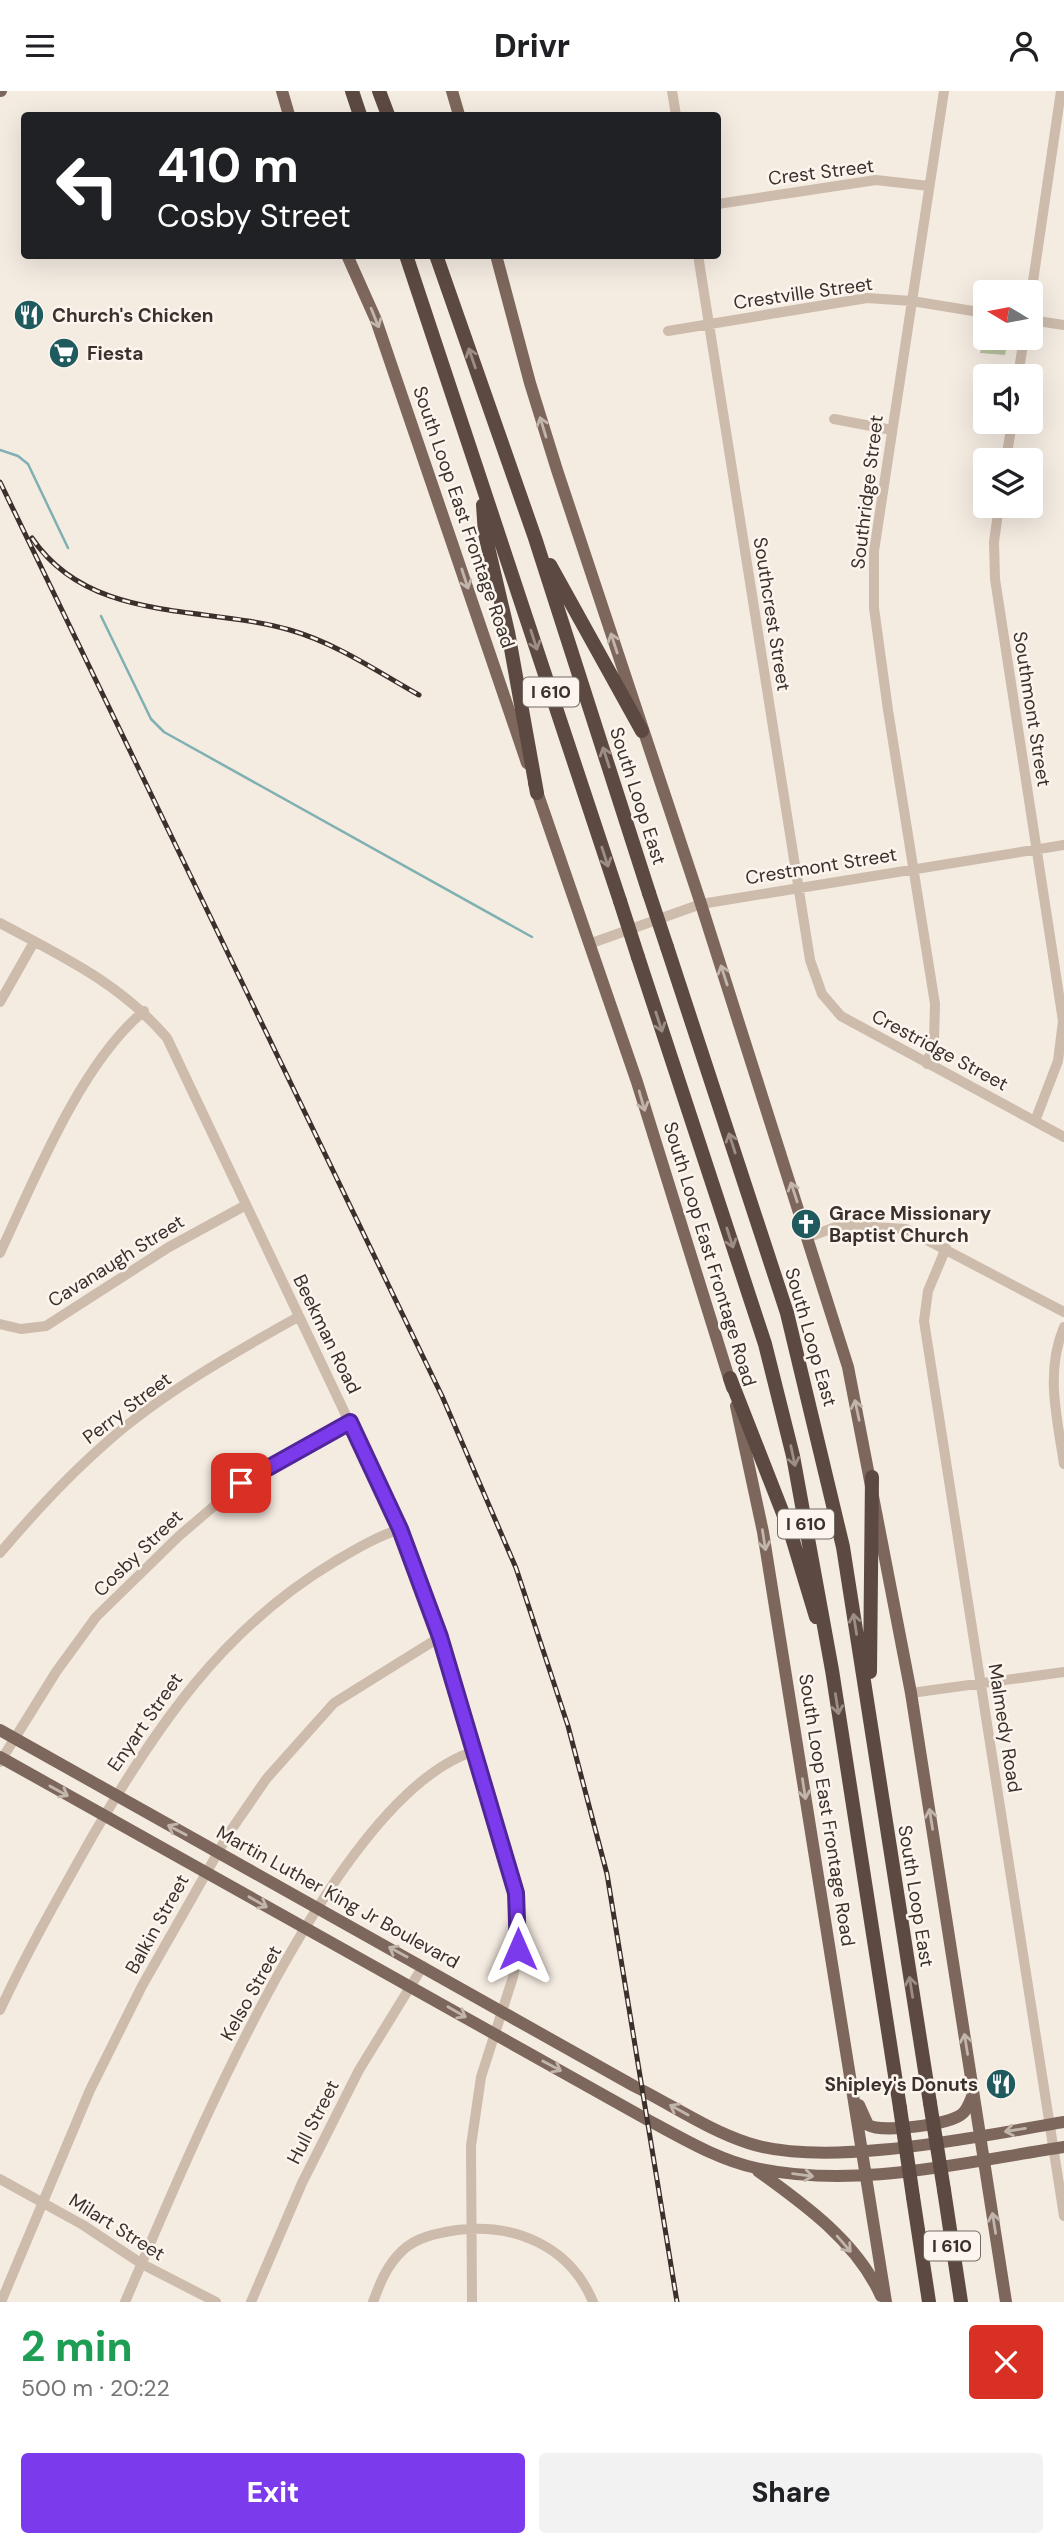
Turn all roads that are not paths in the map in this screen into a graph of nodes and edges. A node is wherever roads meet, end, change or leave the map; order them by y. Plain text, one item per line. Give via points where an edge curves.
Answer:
1 (282, 91) edge
2 (453, 91) edge
3 (672, 91) edge
4 (944, 91) edge
5 (1061, 91) edge
6 (381, 95) edge
7 (288, 112) edge
8 (387, 112) edge
9 (458, 112) edge
10 (676, 112) edge
11 (929, 185) junction
12 (721, 204) edge
13 (349, 259) edge
14 (407, 259) edge
15 (437, 259) edge
16 (497, 259) edge
17 (699, 259) edge
18 (1033, 280) edge
19 (912, 301) junction
20 (973, 311) edge
21 (1043, 322) edge
22 (709, 324) junction
23 (1064, 325) edge
24 (668, 331) dead end
25 (834, 419) dead end
26 (892, 430) junction
27 (481, 483) junction
28 (997, 518) edge
29 (535, 538) junction
30 (642, 731) junction
31 (537, 793) junction
32 (1064, 845) edge
33 (1036, 849) junction
34 (913, 869) junction
35 (798, 887) junction
36 (701, 904) junction
37 (0, 923) edge
38 (34, 942) junction
39 (589, 944) junction
40 (816, 977) joint
41 (0, 1002) edge
42 (144, 1011) junction
43 (927, 1064) junction
44 (1035, 1121) junction
45 (1064, 1137) edge
46 (246, 1205) junction
47 (809, 1237) junction
48 (946, 1248) junction
49 (0, 1253) edge
50 (1064, 1312) edge
51 (298, 1317) junction
52 (0, 1324) edge
53 (1064, 1327) edge
54 (730, 1378) junction
55 (350, 1422) junction
56 (1064, 1464) edge
57 (872, 1477) junction
58 (400, 1529) junction
59 (0, 1553) edge
60 (440, 1637) junction
61 (832, 1670) junction
62 (1064, 1672) edge
63 (981, 1684) junction
64 (911, 1693) junction
65 (869, 1715) junction
66 (0, 1730) edge
67 (14, 1738) junction
68 (475, 1751) junction
69 (1, 1759) edge
70 (116, 1797) junction
71 (104, 1816) junction
72 (219, 1852) junction
73 (206, 1872) junction
74 (317, 1908) junction
75 (306, 1929) junction
76 (423, 1966) junction
77 (411, 1985) junction
78 (0, 2010) edge
79 (500, 2010) junction
80 (840, 2016) junction
81 (492, 2033) junction
82 (634, 2086) junction
83 (973, 2092) junction
84 (624, 2106) junction
85 (1064, 2122) edge
86 (702, 2123) junction
87 (1049, 2125) junction
88 (980, 2136) junction
89 (692, 2144) junction
90 (1059, 2148) edge
91 (861, 2151) junction
92 (984, 2159) junction
93 (755, 2168) junction
94 (865, 2175) junction
95 (0, 2179) edge
96 (43, 2202) junction
97 (1064, 2216) edge
98 (470, 2229) junction
99 (142, 2264) junction
100 (1, 2302) edge
101 (125, 2302) edge
102 (216, 2302) edge
103 (251, 2302) edge
104 (373, 2302) edge
105 (472, 2302) edge
106 (593, 2302) edge
107 (885, 2302) edge
108 (929, 2302) edge
109 (961, 2302) edge
110 (1006, 2302) edge

1 - 7 main road
2 - 9 main road
3 - 10 street
4 - 11 street, Southridge Street
5 - 18 street
6 - 8 highway
11 - 12 street, Crest Street via 876,180
11 - 19 street, Southridge Street
13 -> 31 main road, South Loop East Frontage Road via 376,320
14 - 27 highway, I 610
29 -> 15 highway, South Loop East / I 610
30 -> 16 main road via 530,383
17 - 22 street, Southcrest Street
19 - 20 street, Crestville Street
19 - 22 street, Crestville Street via 866,298
19 - 26 street, Southridge Street
21 - 23 street
22 - 24 street, Crestville Street
22 - 35 street, Southcrest Street
25 - 26 street
26 - 34 street, Southridge Street via 874,551 874,608
27 - 31 highway via 485,534
27 -> 61 highway, I 610, bridge via 765,1344 793,1456
28 - 33 street, Southmont Street via 995,579
29 - 30 highway
65 -> 29 highway, South Loop East / I 610, bridge via 843,1547 783,1301
30 - 36 main road
31 - 39 main road, South Loop East Frontage Road
32 - 33 street, Crestmont Street
33 - 34 street, Crestmont Street
33 - 44 street, Southmont Street via 1063,1021 1058,1061
34 - 35 street, Crestmont Street
34 - 43 street, Southridge Street via 935,1005 934,1041
35 - 36 street, Crestmont Street
35 - 40 street, Southcrest Street
36 - 39 street, Crestmont Street
47 -> 36 main road
37 - 38 street, Beekman Road
38 - 41 street
38 - 42 street, Beekman Road via 105,980
39 -> 54 main road, South Loop East Frontage Road
40 - 43 street, Crestridge Street via 822,994 841,1016
42 - 46 street, Beekman Road via 167,1038
42 - 49 street via 121,1030 95,1064
43 - 44 street, Crestridge Street
44 - 45 street, Crestridge Street
46 - 51 street, Beekman Road
46 - 52 street, Cavanaugh Street via 169,1247 46,1326 21,1329
47 - 48 street via 841,1225 871,1225 906,1229
57 -> 47 main road via 848,1367
48 - 50 street
48 - 63 street, Malmedy Road via 928,1291 925,1321
51 - 55 street, Beekman Road
51 - 59 street, Perry Street via 220,1361 108,1441 35,1511
53 - 56 street via 1051,1377
54 - 61 highway via 790,1534
54 -> 80 main road, South Loop East Frontage Road via 763,1532
55 - 58 street, Beekman Road
55 - 67 street, Cosby Street via 241,1483 179,1536 96,1617
57 - 64 main road
57 - 65 highway
58 - 60 street, Beekman Road
58 - 70 street, Enyart Street via 377,1537 300,1582 235,1636 182,1696
60 - 68 street, Beekman Road
60 - 72 street, Balkin Street via 334,1703 267,1778
61 -> 108 highway, I 610, bridge
62 - 63 street
63 - 64 street
63 - 87 street, Malmedy Road
83 -> 64 main road
109 -> 65 highway, South Loop East / I 610, bridge
66 - 67 main road, Martin Luther King Jr Boulevard
67 - 69 street, Cosby Street
67 - 70 main road, Martin Luther King Jr Boulevard
68 - 74 street, Kelso Street via 457,1757 424,1780 362,1842
68 - 79 street, Beekman Road via 516,1893 520,1939 513,1977
69 -> 71 main road
70 - 71 street, Enyart Street
72 -> 70 main road, Martin Luther King Jr Boulevard
71 - 73 main road
71 - 78 street, Enyart Street via 34,1939
72 - 73 street, Balkin Street
72 - 74 main road, Martin Luther King Jr Boulevard
73 -> 75 main road
73 - 96 street, Balkin Street via 113,2044
74 - 75 street, Kelso Street
76 -> 74 main road, Martin Luther King Jr Boulevard
75 - 77 main road
75 - 99 street, Kelso Street via 213,2103
76 - 77 street, Hull Street
76 - 79 main road, Martin Luther King Jr Boulevard
77 -> 81 main road
77 - 103 street, Hull Street via 347,2092
79 - 81 street, Beekman Road
79 - 82 main road, Martin Luther King Jr Boulevard
80 - 83 main road via 848,2035 860,2111 868,2126 884,2130 952,2120 968,2107
80 - 91 main road, South Loop East Frontage Road
81 -> 84 main road
81 - 98 street, Beekman Road via 471,2146
82 - 84 main road
86 -> 82 main road, Martin Luther King Jr Boulevard
83 - 88 main road
84 - 89 main road
85 - 87 main road, Martin Luther King Jr Boulevard
86 - 89 main road
86 - 91 main road, Martin Luther King Jr Boulevard via 749,2144 794,2152
87 -> 88 main road, Martin Luther King Jr Boulevard
87 - 90 street, Malmedy Road
88 - 91 main road, Martin Luther King Jr Boulevard
88 - 92 main road
89 - 93 main road
90 - 92 main road
90 - 97 street, Malmedy Road
91 - 94 main road, South Loop East Frontage Road
92 - 94 main road
110 -> 92 main road
93 -> 94 main road via 811,2176
93 -> 107 main road via 828,2226 864,2267
94 - 107 main road, South Loop East Frontage Road
95 - 96 street, Milart Street
96 - 99 street, Milart Street
96 - 100 street, Balkin Street
98 - 104 street via 429,2236 403,2250 383,2276
98 - 105 street, Beekman Road
98 - 106 street via 517,2233 548,2247 576,2271
99 - 101 street, Kelso Street
99 - 102 street, Milart Street

